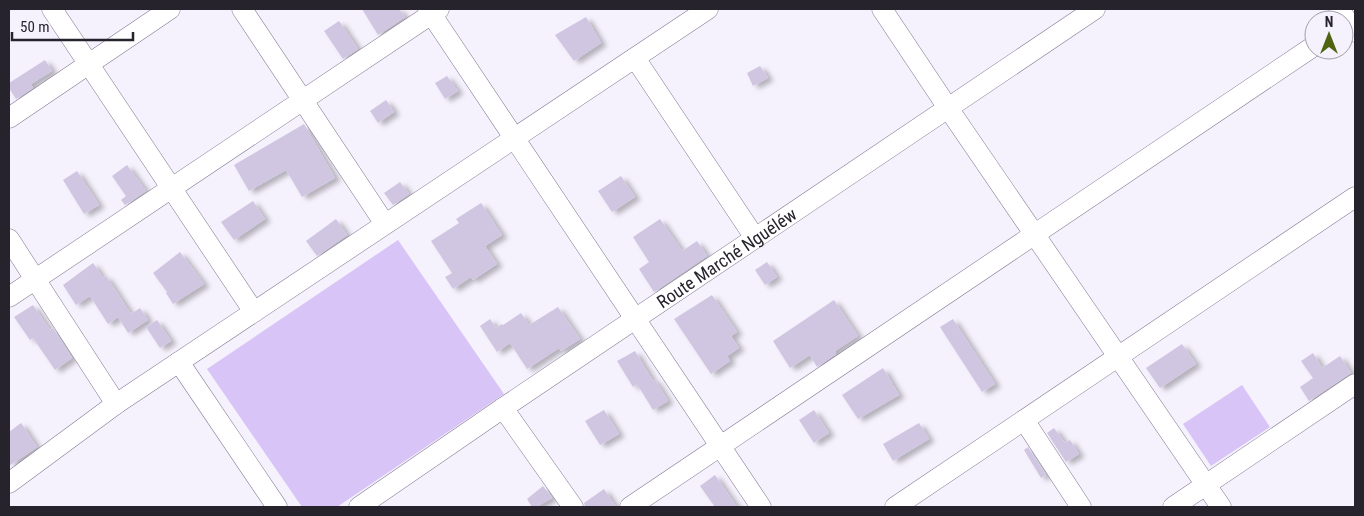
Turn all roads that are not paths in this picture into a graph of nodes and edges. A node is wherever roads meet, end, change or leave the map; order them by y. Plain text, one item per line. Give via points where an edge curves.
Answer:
1 (52, 9) edge
2 (170, 9) edge
3 (242, 9) edge
4 (708, 9) edge
5 (882, 9) edge
6 (1095, 9) edge
7 (433, 11) edge
8 (1304, 53) edge
9 (635, 58) junction
10 (89, 64) junction
11 (303, 100) junction
12 (948, 108) junction
13 (9, 118) edge
14 (514, 138) junction
15 (172, 188) junction
16 (1355, 197) edge
17 (385, 224) junction
18 (1034, 235) junction
19 (755, 238) junction
20 (9, 239) edge
21 (35, 279) junction
22 (9, 297) edge
23 (254, 312) junction
24 (635, 319) junction
25 (1118, 357) junction
26 (180, 362) junction
27 (1355, 384) edge
28 (116, 404) junction
29 (503, 408) junction
30 (1024, 420) junction
31 (720, 446) junction
32 (9, 482) edge
33 (1206, 485) junction
34 (371, 504) edge
35 (277, 507) edge
36 (573, 507) edge
37 (630, 507) edge
38 (761, 507) edge
39 (895, 507) edge
40 (1081, 507) edge
41 (1173, 507) edge
42 (1221, 507) edge

1 - 10 street
2 - 10 street
3 - 11 street
4 - 9 street
5 - 12 street
6 - 12 street, Route Marché Nguéléw
7 - 11 street
7 - 14 street
8 - 18 street
9 - 14 street
9 - 19 street
10 - 13 street
10 - 15 street
11 - 15 street
11 - 17 street
12 - 18 street
12 - 19 street, Route Marché Nguéléw
14 - 17 street
14 - 24 street
15 - 21 street
15 - 23 street
16 - 25 street
17 - 23 street
18 - 25 street
18 - 31 street
19 - 24 street, Route Marché Nguéléw
20 - 21 street
21 - 22 street
21 - 28 street
23 - 26 street
24 - 29 street, Route Marché Nguéléw
24 - 31 street
25 - 30 street
25 - 33 street
26 - 28 street
26 - 35 street
27 - 33 street
28 - 32 street
29 - 34 street, Route Marché Nguéléw
29 - 36 street
30 - 39 street
30 - 40 street
31 - 37 street
31 - 38 street
33 - 41 street
33 - 42 street

